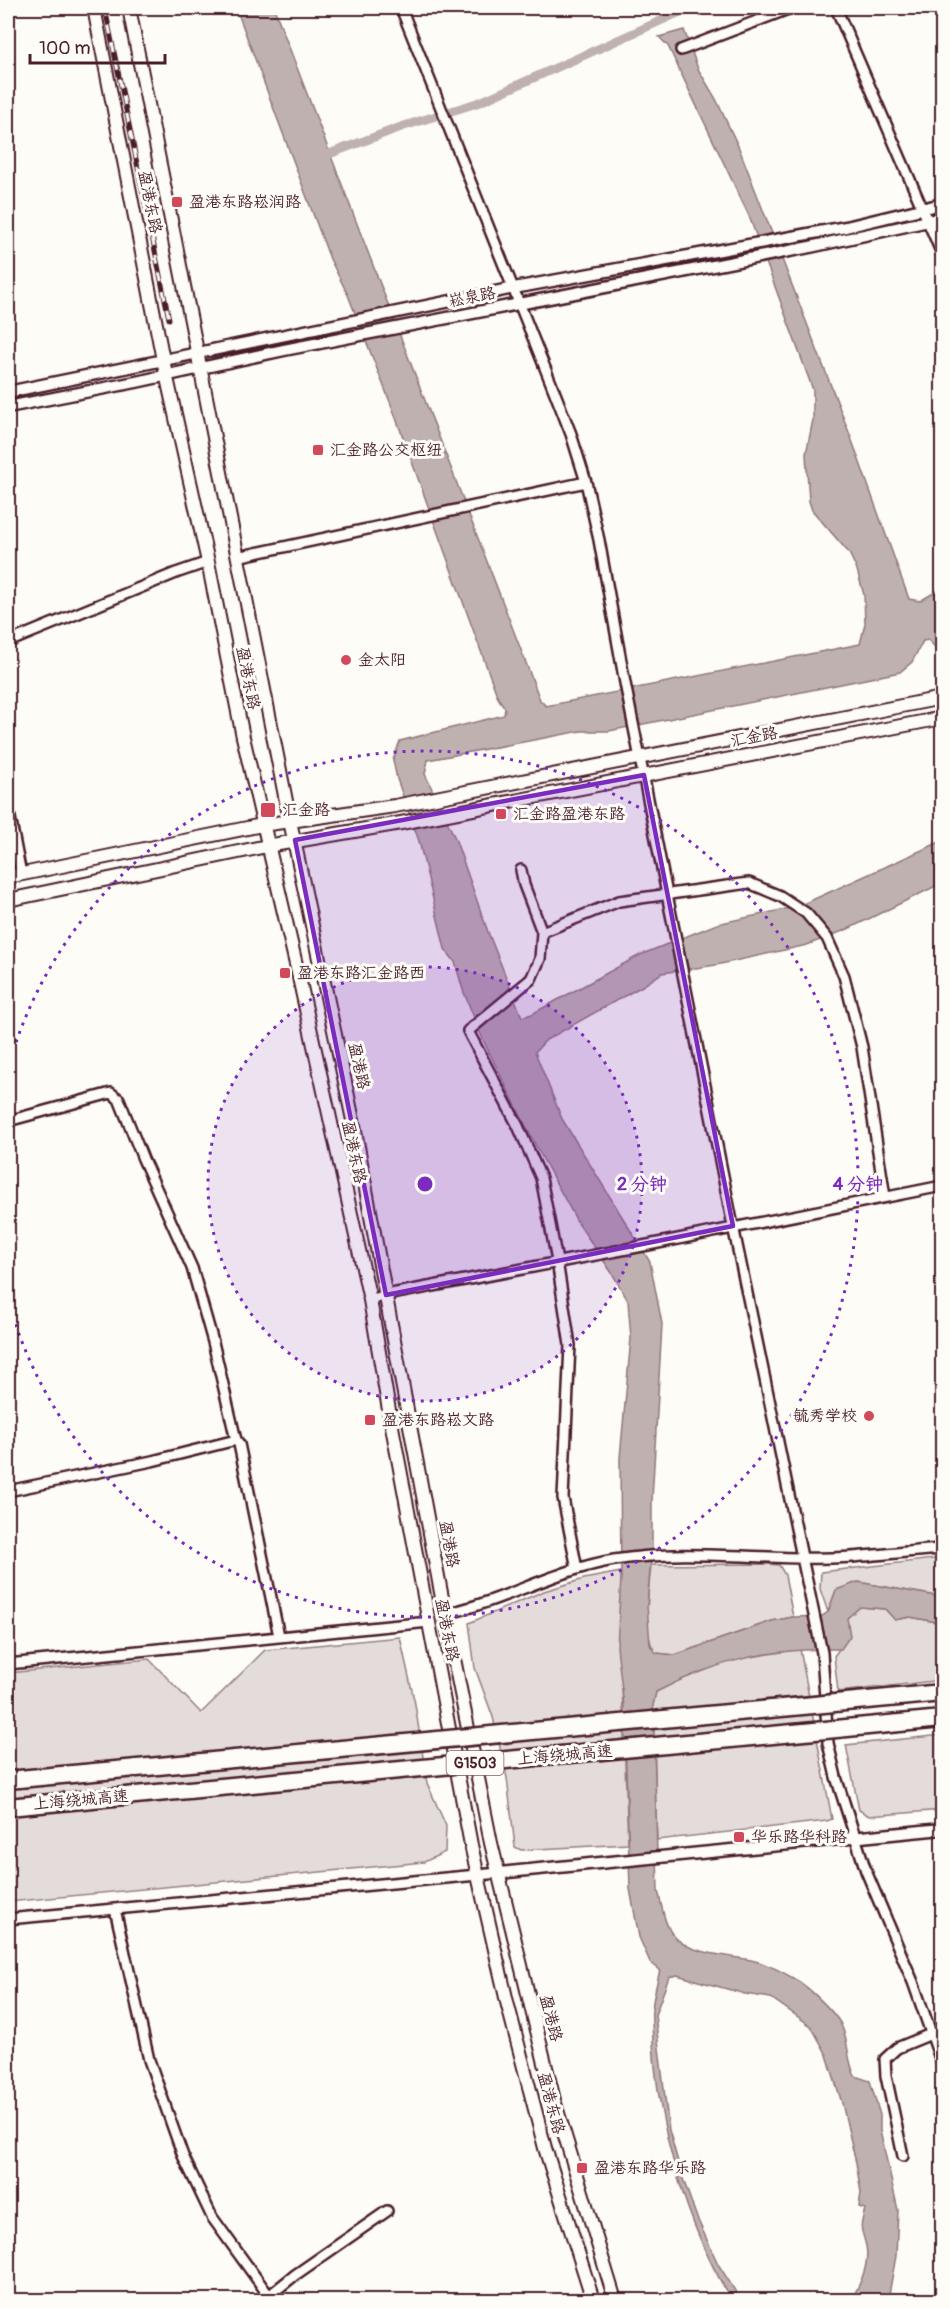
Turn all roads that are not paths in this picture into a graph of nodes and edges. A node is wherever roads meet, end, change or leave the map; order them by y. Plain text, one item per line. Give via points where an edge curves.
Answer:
1 (94, 8) edge
2 (129, 8) edge
3 (401, 8) edge
4 (791, 8) edge
5 (836, 8) edge
6 (681, 50) dead end
7 (942, 204) edge
8 (922, 209) junction
9 (942, 218) edge
10 (928, 222) junction
11 (942, 254) edge
12 (514, 288) junction
13 (520, 303) junction
14 (198, 352) junction
15 (162, 360) junction
16 (200, 368) junction
17 (166, 375) junction
18 (8, 392) edge
19 (8, 406) edge
20 (586, 482) junction
21 (237, 557) junction
22 (208, 562) junction
23 (8, 642) edge
24 (942, 698) edge
25 (942, 718) edge
26 (640, 759) junction
27 (644, 775) junction
28 (8, 807) edge
29 (291, 821) junction
30 (262, 825) junction
31 (295, 840) junction
32 (267, 846) junction
33 (520, 870) dead end
34 (21, 874) junction
35 (8, 877) edge
36 (667, 894) junction
37 (8, 900) edge
38 (542, 932) junction
39 (8, 1121) edge
40 (942, 1185) edge
41 (885, 1197) junction
42 (733, 1227) junction
43 (557, 1262) junction
44 (386, 1295) junction
45 (370, 1300) junction
46 (236, 1440) junction
47 (8, 1491) edge
48 (942, 1549) edge
49 (804, 1558) junction
50 (577, 1569) junction
51 (445, 1614) junction
52 (429, 1622) junction
53 (279, 1636) junction
54 (8, 1664) edge
55 (942, 1693) edge
56 (942, 1719) edge
57 (8, 1780) edge
58 (8, 1807) edge
59 (942, 1829) edge
60 (856, 1837) junction
61 (499, 1873) junction
62 (479, 1875) junction
63 (115, 1909) junction
64 (8, 1919) edge
65 (931, 2034) junction
66 (942, 2064) edge
67 (903, 2156) dead end
68 (387, 2211) dead end
69 (268, 2299) edge
70 (593, 2301) edge
71 (615, 2301) edge

1 - 15 main road, 盈港东路
2 - 14 main road, 盈港东路
3 - 12 street
4 - 6 street
5 - 8 street
7 - 8 street, 崧泉路
8 - 10 street
8 - 12 street, 崧泉路 via 756,245
9 - 10 street, 崧泉路
10 - 11 street
10 - 13 street, 崧泉路
12 - 13 street
12 - 14 street, 崧泉路
13 - 16 street, 崧泉路
13 - 20 street
14 - 15 street, 崧泉路
14 - 16 main road, 盈港东路
15 - 17 main road, 盈港东路
15 - 18 street, 崧泉路
16 - 17 street, 崧泉路
16 - 21 main road, 盈港东路
17 - 19 street, 崧泉路
17 - 22 main road, 盈港东路
20 - 21 street
20 - 26 street
21 - 29 main road, 盈港东路
22 - 23 street
22 - 30 main road, 盈港东路
24 - 26 main road, 汇金路
25 - 27 main road, 汇金路
26 - 27 street
26 - 29 main road, 汇金路 via 395,806
27 - 31 main road, 汇金路
27 - 36 street
28 - 34 street
29 - 30 main road, 汇金路
29 - 31 main road, 盈港路
30 - 32 main road, 盈港东路
30 - 34 main road, 汇金路
31 - 32 main road, 汇金路
31 - 44 main road, 盈港路
32 - 37 main road, 汇金路
32 - 45 main road, 盈港东路
33 - 38 street
34 - 35 main road, 汇金路
36 - 38 street via 619,901
36 - 41 street via 749,883 806,913 828,938 844,976 862,1047
36 - 42 street
38 - 43 street via 540,959 531,979 468,1031 541,1178
39 - 46 street via 111,1093 119,1099 192,1268
40 - 41 street
41 - 42 street
42 - 43 street
42 - 49 street
43 - 44 street
43 - 50 street via 570,1345 563,1498
44 - 45 street
44 - 51 main road, 盈港路
45 - 52 main road, 盈港东路
46 - 47 street
46 - 53 street
48 - 49 street
49 - 50 street via 657,1556
49 - 60 street via 822,1653 828,1743
50 - 51 street via 499,1600
51 - 61 main road, 盈港路
52 - 53 street
52 - 62 main road, 盈港东路
53 - 54 street
55 - 57 highway, 上海绕城高速 / G1503, bridge
56 - 58 highway, 上海绕城高速 / G1503, bridge
59 - 60 street
60 - 61 street
60 - 65 street
61 - 62 street
61 - 71 main road, 盈港路 via 554,2100
62 - 63 street
62 - 70 main road, 盈港东路 via 543,2137
63 - 64 street
63 - 69 street via 149,2060 183,2156 212,2217
65 - 66 street
65 - 67 street via 897,2048 885,2059
68 - 69 street via 295,2275

